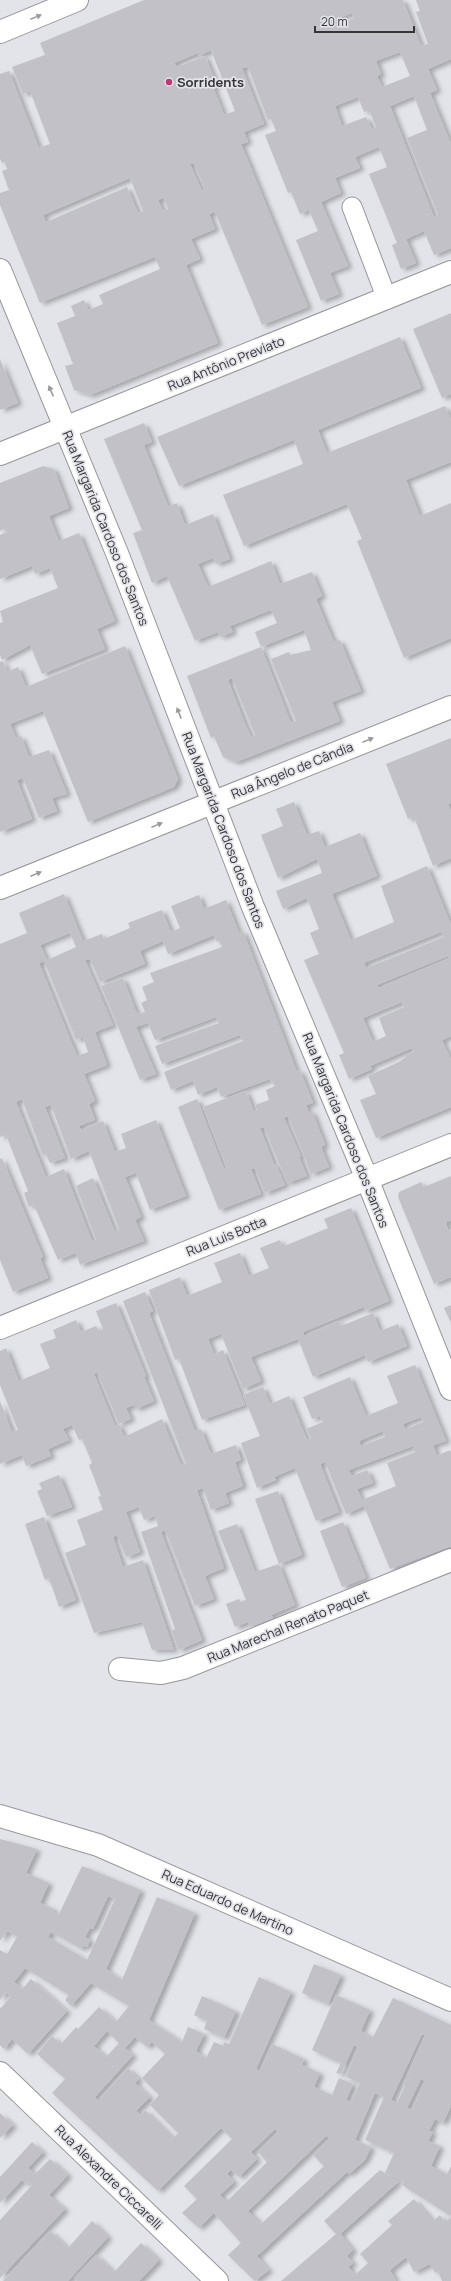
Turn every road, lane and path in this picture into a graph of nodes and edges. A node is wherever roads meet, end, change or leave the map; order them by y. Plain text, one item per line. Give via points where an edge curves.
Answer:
1 (77, 0) edge
2 (0, 32) edge
3 (352, 207) dead end
4 (0, 270) edge
5 (451, 272) edge
6 (387, 299) junction
7 (66, 428) junction
8 (0, 454) edge
9 (451, 707) edge
10 (213, 802) junction
11 (0, 888) edge
12 (451, 1145) edge
13 (367, 1179) junction
14 (0, 1328) edge
15 (451, 1389) edge
16 (451, 1560) edge
17 (120, 1669) dead end
18 (0, 1816) edge
19 (451, 2000) edge
20 (0, 2073) edge
21 (217, 2281) edge

2 -> 1 street
3 - 6 lane
7 -> 4 street, Rua Margarida Cardoso dos Santos
5 - 6 street, Rua Antônio Previato
6 - 7 street, Rua Antônio Previato
7 - 8 street, Rua Antônio Previato
10 -> 7 street, Rua Margarida Cardoso dos Santos
10 -> 9 street, Rua Ângelo de Cândia
11 -> 10 street, Rua Ângelo de Cândia
10 - 13 street, Rua Margarida Cardoso dos Santos via 253,907
12 - 13 street, Rua Luis Botta
13 - 14 street, Rua Luis Botta
13 - 15 street, Rua Margarida Cardoso dos Santos
16 - 17 street, Rua Marechal Renato Paquet via 183,1668 161,1673
18 - 19 street, Rua Eduardo de Martino via 98,1845
20 - 21 street, Rua Alexandre Ciccarelli

